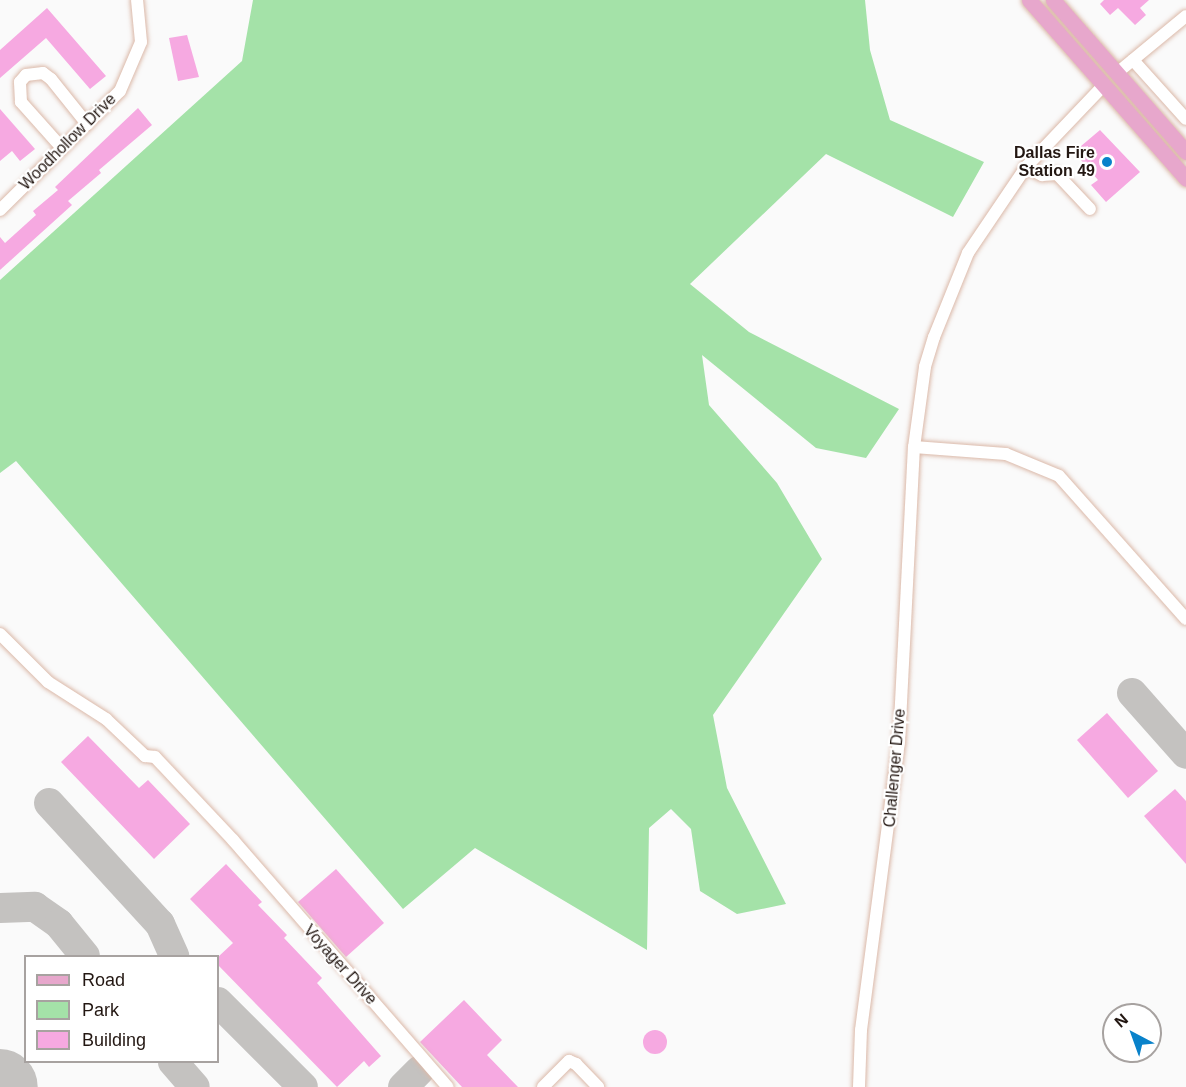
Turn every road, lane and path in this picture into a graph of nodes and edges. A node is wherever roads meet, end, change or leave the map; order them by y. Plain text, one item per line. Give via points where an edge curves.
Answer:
1 (137, 0) edge
2 (1029, 0) edge
3 (1053, 0) edge
4 (1186, 16) edge
5 (1133, 60) junction
6 (1117, 73) junction
7 (1104, 85) junction
8 (1186, 119) edge
9 (87, 124) junction
10 (62, 148) junction
11 (1186, 151) edge
12 (1026, 167) junction
13 (1186, 179) edge
14 (1090, 209) dead end
15 (0, 210) edge
16 (914, 447) junction
17 (1186, 619) edge
18 (0, 634) edge
19 (448, 1087) edge
20 (543, 1087) edge
21 (598, 1087) edge
22 (860, 1087) edge

1 - 9 street, Woodhollow Drive via 142,23 138,56 120,91
2 - 7 main road
3 - 6 main road
4 - 5 street
5 - 6 street
5 - 8 street
6 - 7 main road
6 - 11 main road
7 - 12 street, Challenger Drive
7 - 13 main road
9 - 10 street, Woodhollow Drive
9 - 10 street via 51,79 43,73 26,75 20,82 21,102
10 - 15 street, Woodhollow Drive
12 - 14 street via 1036,174 1057,174
12 - 16 street, Challenger Drive via 986,222 956,278 925,367
16 - 17 street via 1006,454 1059,477
16 - 22 street, Challenger Drive via 899,742 861,1030
18 - 19 street, Voyager Drive via 48,682 106,719 145,756 155,758 233,840
20 - 21 street via 569,1061

